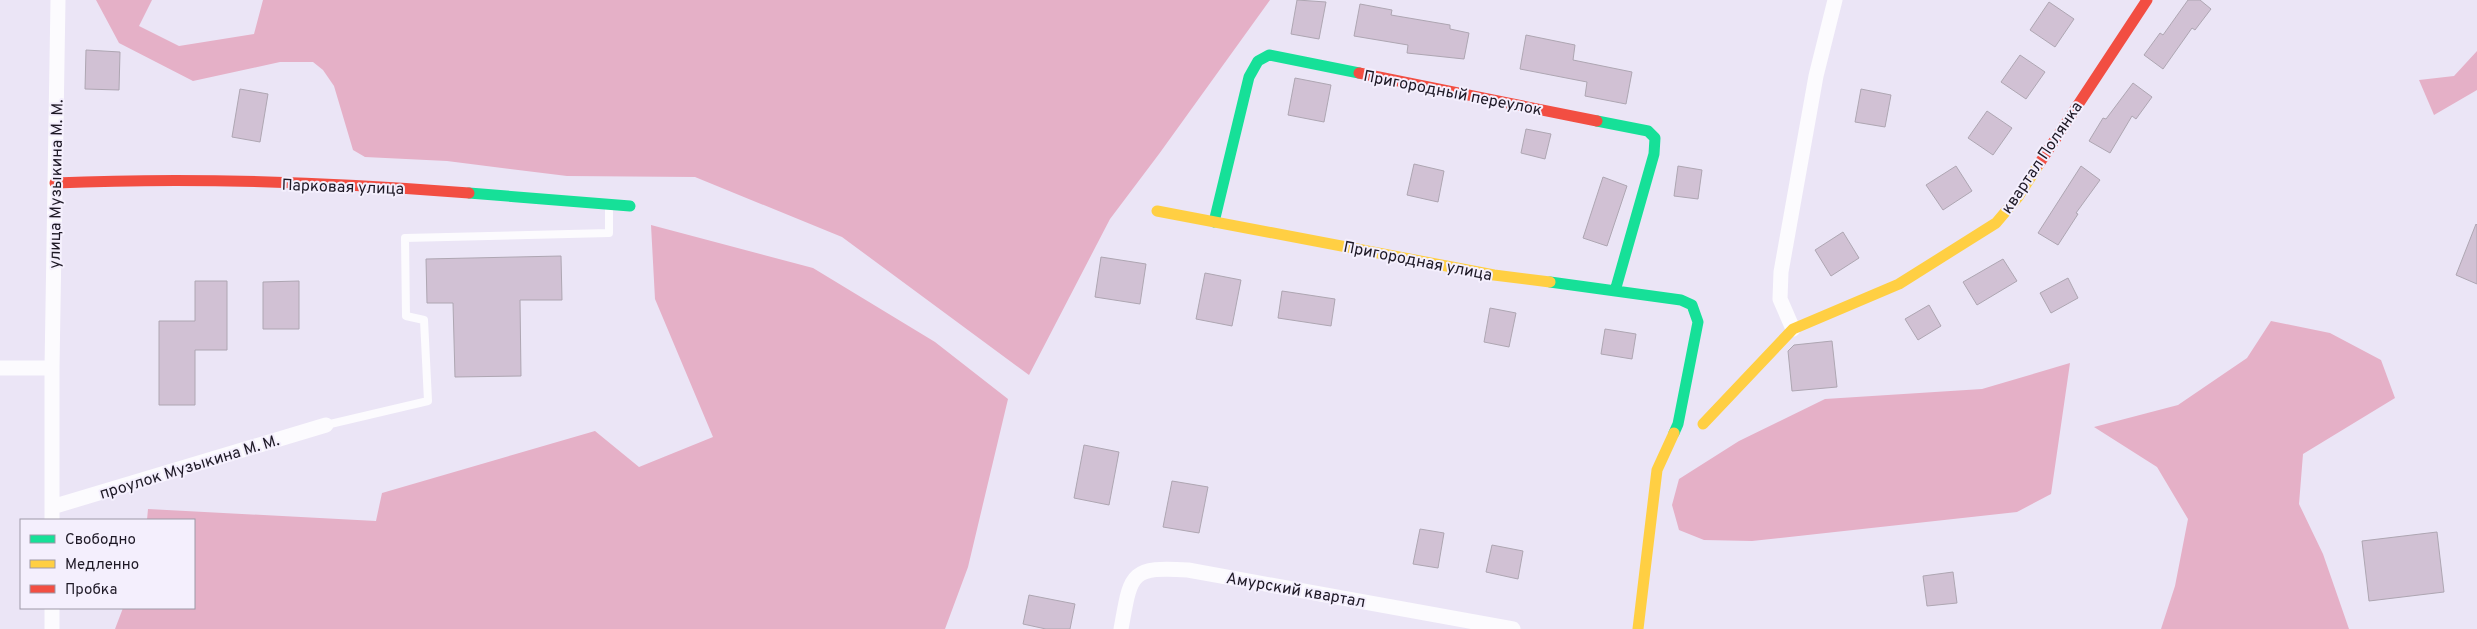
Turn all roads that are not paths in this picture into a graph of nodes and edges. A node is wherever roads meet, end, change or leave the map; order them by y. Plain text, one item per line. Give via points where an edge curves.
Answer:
1 (58, 0) edge
2 (1835, 0) edge
3 (2147, 0) edge
4 (55, 183) junction
5 (609, 205) junction
6 (630, 206) dead end
7 (1157, 211) dead end
8 (1214, 222) junction
9 (1615, 291) junction
10 (1793, 329) junction
11 (0, 368) edge
12 (52, 368) junction
13 (1703, 424) dead end
14 (326, 425) joint
15 (52, 514) edge
16 (52, 609) edge
17 (52, 629) edge
18 (1121, 629) edge
19 (1513, 629) edge
20 (1638, 629) edge

1 - 4 street, улица Музыкина М. М.
2 - 10 street via 1816,76 1781,272 1780,299
3 - 10 street, квартал Полянка via 2018,197 1996,223 1898,284
4 - 5 street, Парковая улица via 126,180 386,186
4 - 12 street, улица Музыкина М. М.
5 - 6 street, Парковая улица
5 - 14 lane via 609,233 404,238 406,316 424,320 428,401
7 - 8 street, Пригородная улица
8 - 9 street, Пригородная улица via 1494,275
8 - 9 street, Пригородный переулок via 1249,77 1258,62 1269,55 1648,131 1655,138 1654,154
9 - 20 street, Пригородная улица via 1681,300 1692,305 1698,322 1678,424 1657,470
10 - 13 street, квартал Полянка
11 - 12 street
12 - 15 street, улица Музыкина М. М.
14 - 15 street, проулок Музыкина М. М.
16 - 17 street
18 - 19 street, Амурский квартал via 1129,587 1141,572 1160,568 1188,570

